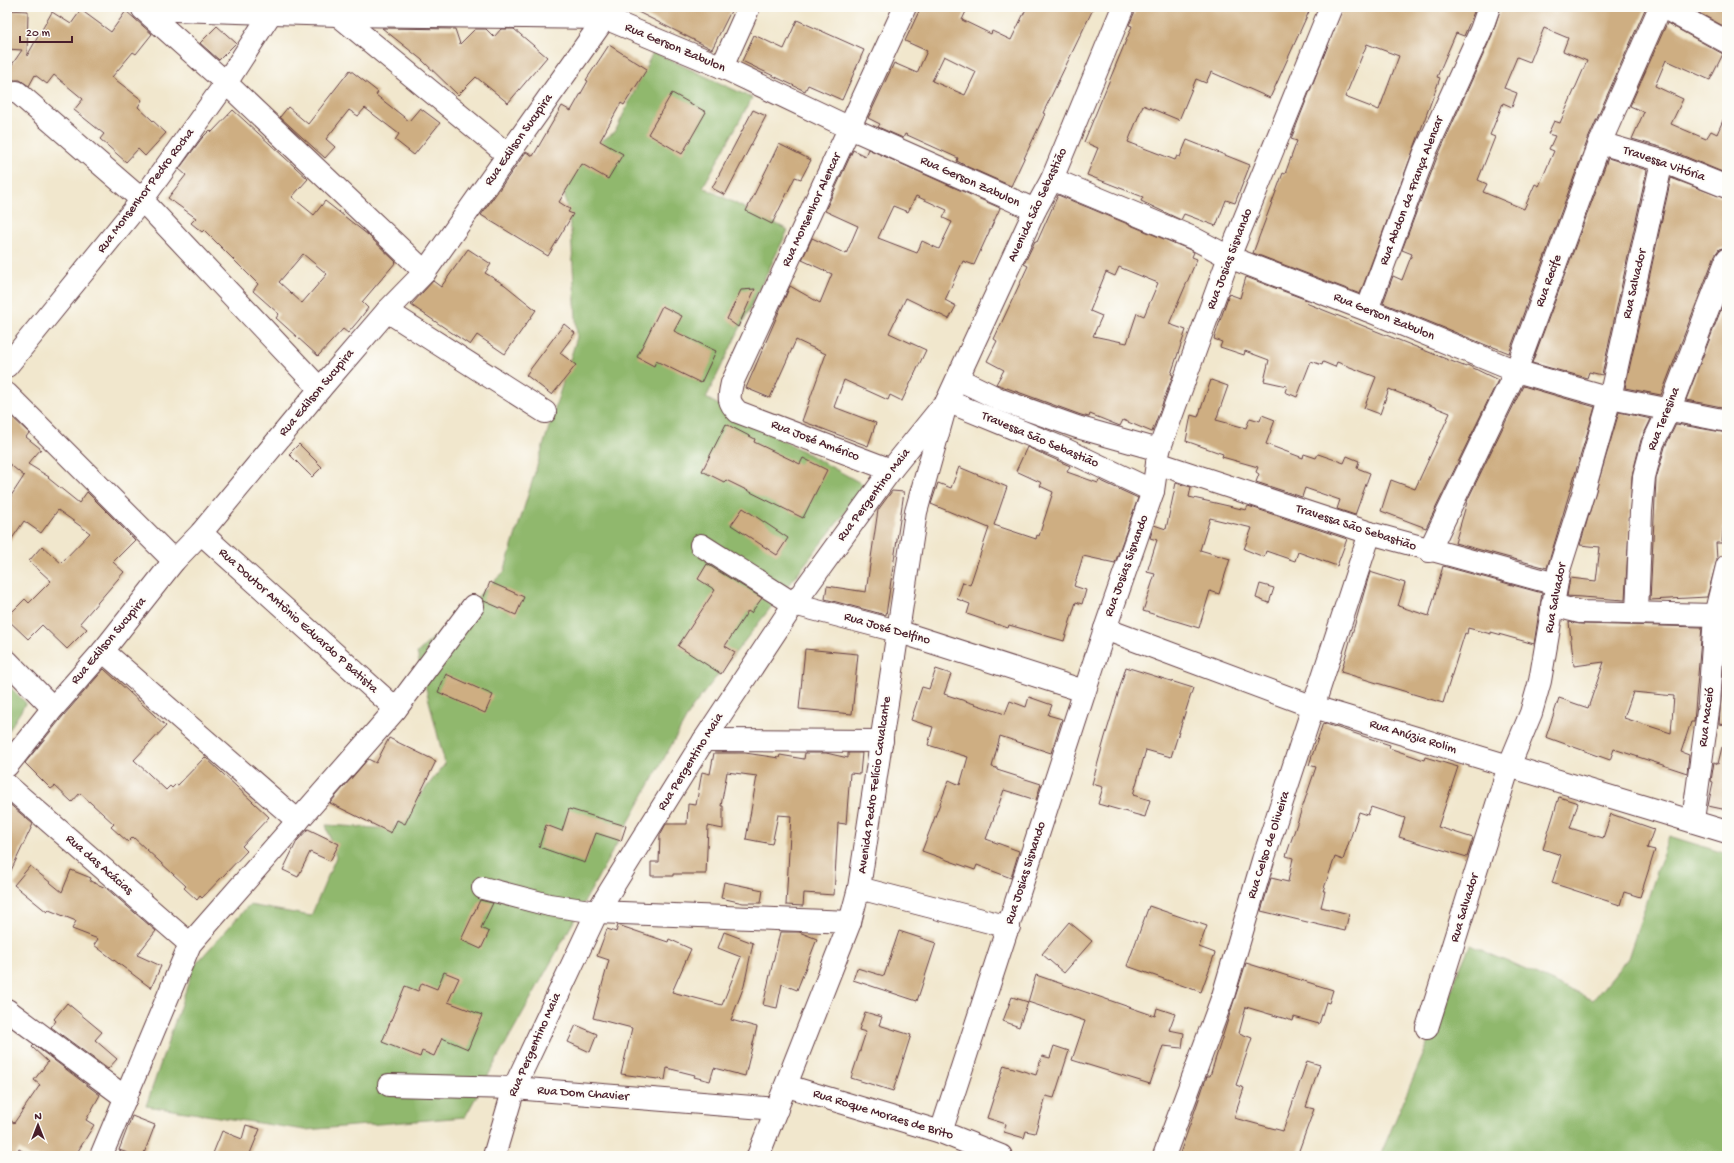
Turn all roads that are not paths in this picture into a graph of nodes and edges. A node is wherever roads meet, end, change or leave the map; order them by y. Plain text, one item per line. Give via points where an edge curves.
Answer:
1 (749, 7) edge
2 (905, 7) edge
3 (1123, 7) edge
4 (1331, 7) edge
5 (1489, 7) edge
6 (1660, 7) edge
7 (1663, 7) edge
8 (272, 10) edge
9 (607, 12) edge
10 (338, 15) junction
11 (1727, 42) edge
12 (722, 67) junction
13 (226, 83) junction
14 (16, 92) dead end
15 (850, 128) junction
16 (1600, 143) junction
17 (508, 155) junction
18 (1662, 161) junction
19 (1052, 179) junction
20 (1727, 187) edge
21 (142, 200) junction
22 (1035, 210) junction
23 (1229, 257) junction
24 (1727, 259) edge
25 (425, 272) junction
26 (1367, 310) junction
27 (387, 311) junction
28 (7, 366) edge
29 (1516, 371) junction
30 (958, 379) junction
31 (320, 389) junction
32 (7, 394) edge
33 (1610, 398) junction
34 (947, 401) junction
35 (1670, 408) junction
36 (545, 412) dead end
37 (738, 412) joint
38 (1727, 421) edge
39 (1158, 456) junction
40 (891, 470) junction
41 (1154, 491) junction
42 (201, 533) junction
43 (1370, 533) junction
44 (701, 545) dead end
45 (1429, 551) junction
46 (174, 562) junction
47 (1727, 566) edge
48 (1554, 595) junction
49 (794, 604) junction
50 (473, 606) dead end
51 (1637, 612) junction
52 (1715, 615) junction
53 (1104, 628) junction
54 (897, 631) junction
55 (103, 651) junction
56 (7, 661) edge
57 (1084, 691) junction
58 (1718, 705) edge
59 (1314, 707) junction
60 (53, 708) junction
61 (396, 708) junction
62 (704, 740) junction
63 (882, 741) junction
64 (7, 766) edge
65 (1509, 766) junction
66 (7, 785) edge
67 (1693, 820) junction
68 (298, 821) junction
69 (1727, 832) edge
70 (483, 888) dead end
71 (859, 888) junction
72 (597, 912) junction
73 (850, 922) junction
74 (1009, 927) junction
75 (190, 944) junction
76 (7, 1010) edge
77 (1427, 1028) dead end
78 (389, 1085) dead end
79 (787, 1086) junction
80 (514, 1088) junction
81 (126, 1098) junction
82 (777, 1109) junction
83 (941, 1132) junction
84 (101, 1156) edge
85 (494, 1156) edge
86 (758, 1156) edge
87 (1001, 1156) edge
88 (1164, 1156) edge

1 - 12 street
2 - 15 street, Rua Monsenhor Alencar
3 - 19 street, Avenida São Sebastião
4 - 23 street, Rua Josias Sisnando
5 - 26 street, Rua Abdon da França Alencar via 1424,155
6 - 16 street, Rua Recife
7 - 11 street
8 - 10 street, Rua Gerson Zabulon
8 - 13 street, Rua Monsenhor Pedro Rocha
8 - 13 street, Rua Gerson Zabulon via 143,9
9 - 10 street, Rua Gerson Zabulon
9 - 12 street, Rua Gerson Zabulon
9 - 17 street, Rua Edilson Sucupira
10 - 17 street
12 - 15 street, Rua Gerson Zabulon
13 - 21 street, Rua Monsenhor Pedro Rocha
13 - 25 street
14 - 21 street
15 - 22 street, Rua Gerson Zabulon
15 - 37 street, Rua Monsenhor Alencar via 732,383 730,404
16 - 18 street, Travessa Vitória
16 - 29 street, Rua Recife
17 - 25 street, Rua Edilson Sucupira
18 - 20 street, Travessa Vitória
18 - 33 street, Rua Salvador
19 - 22 street, Avenida São Sebastião
19 - 23 street, Rua Gerson Zabulon via 1193,238
21 - 28 street, Rua Monsenhor Pedro Rocha
21 - 31 street
22 - 30 street, Avenida São Sebastião
23 - 26 street, Rua Gerson Zabulon
23 - 39 street, Rua Josias Sisnando
24 - 35 street, Rua Teresina
25 - 27 street, Rua Edilson Sucupira
26 - 29 street, Rua Gerson Zabulon
27 - 31 street, Rua Edilson Sucupira
27 - 36 street
29 - 33 street, Rua Gerson Zabulon
29 - 45 street, Rua Recife
30 - 34 street, Avenida São Sebastião
30 - 39 street, Travessa São Sebastião via 1001,400
31 - 42 street, Rua Edilson Sucupira
32 - 46 street
33 - 35 street, Rua Gerson Zabulon
33 - 48 street, Rua Salvador
34 - 40 street, Rua Pergentino Maia
34 - 41 street, Travessa São Sebastião via 1064,449
34 - 54 street, Avenida Pedro Felício Cavalcante via 916,512
35 - 38 street, Rua Gerson Zabulon
35 - 51 street, Rua Teresina via 1652,443 1644,477
37 - 40 street, Rua José Américo
39 - 41 street, Rua Josias Sisnando
39 - 43 street, Travessa São Sebastião
40 - 49 street, Rua Pergentino Maia
41 - 53 street, Rua Josias Sisnando
42 - 46 street, Rua Edilson Sucupira
42 - 61 street, Rua Doutor Antônio Eduardo P Batista
43 - 45 street, Travessa São Sebastião
43 - 59 street, Rua Celso de Oliveira
44 - 49 street, Rua José Delfino
45 - 48 street, Travessa São Sebastião
46 - 55 street, Rua Edilson Sucupira
47 - 52 street, Rua Maceió
48 - 51 street, Travessa São Sebastião via 1580,612
48 - 65 street, Rua Salvador via 1540,681 1531,713
49 - 54 street, Rua José Delfino
49 - 62 street, Rua Pergentino Maia
50 - 61 street
51 - 52 street, Travessa São Sebastião
52 - 58 street, Rua Maceió
53 - 57 street, Rua Josias Sisnando
53 - 59 street, Rua Anúzia Rolim
54 - 57 street, Rua José Delfino
54 - 63 street, Avenida Pedro Felício Cavalcante
55 - 60 street, Rua Edilson Sucupira
55 - 68 street
56 - 60 street
57 - 74 street, Rua Josias Sisnando
58 - 67 street, Rua Maceió
59 - 65 street, Rua Anúzia Rolim
59 - 88 street, Rua Celso de Oliveira via 1263,860 1223,996
60 - 64 street, Rua Edilson Sucupira
61 - 68 street
62 - 63 street
62 - 72 street, Rua Pergentino Maia
63 - 71 street, Avenida Pedro Felício Cavalcante
65 - 67 street, Rua Anúzia Rolim
65 - 77 street, Rua Salvador
66 - 75 street, Rua das Acácias
67 - 69 street, Rua Anúzia Rolim
68 - 75 street
70 - 72 street via 549,905
71 - 73 street, Avenida Pedro Felício Cavalcante
71 - 74 street
72 - 73 street
72 - 80 street, Rua Pergentino Maia
73 - 79 street, Avenida Pedro Felício Cavalcante
74 - 83 street, Rua Josias Sisnando
75 - 81 street
76 - 81 street
78 - 80 street, Rua Dom Chavier
79 - 82 street, Avenida Pedro Felício Cavalcante
79 - 83 street, Rua Roque Moraes de Brito
80 - 82 street, Rua Dom Chavier
80 - 85 street, Rua Pergentino Maia
81 - 84 street
82 - 86 street, Avenida Pedro Felício Cavalcante
83 - 87 street, Rua Roque Moraes de Brito

